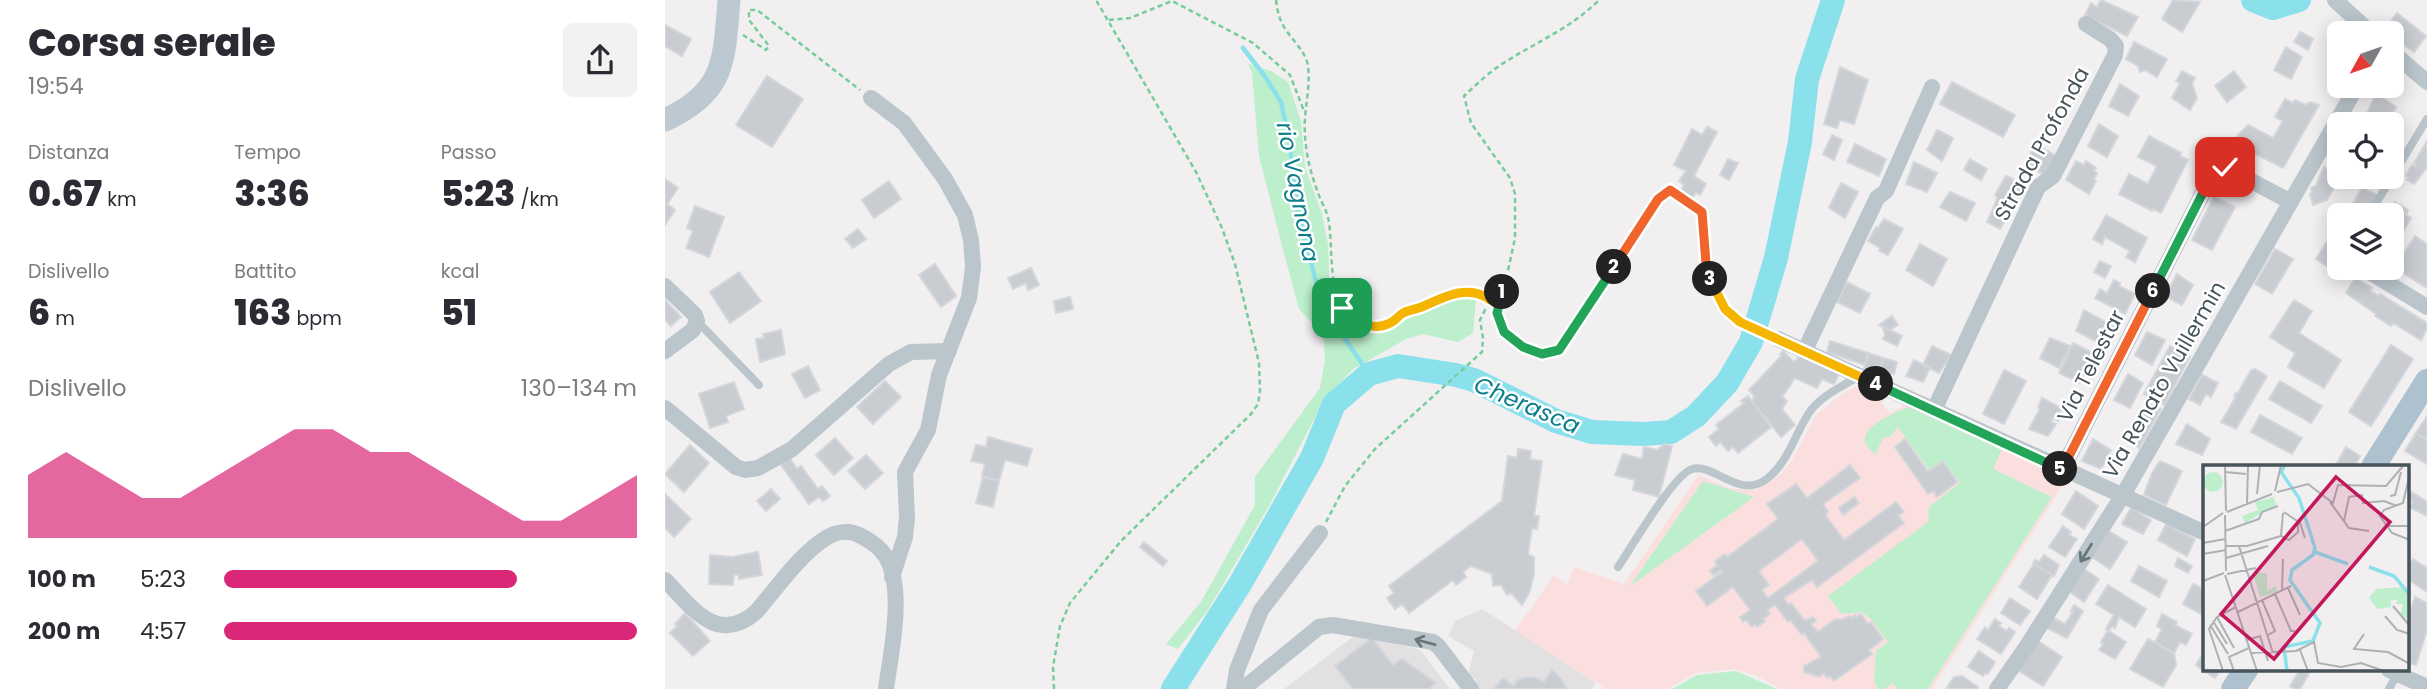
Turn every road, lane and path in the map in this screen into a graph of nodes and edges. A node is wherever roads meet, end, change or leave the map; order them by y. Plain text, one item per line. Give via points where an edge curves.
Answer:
1 (1097, 0) edge
2 (1173, 0) edge
3 (1276, 0) edge
4 (1599, 0) edge
5 (2338, 3) edge
6 (727, 8) edge
7 (1109, 20) junction
8 (2358, 21) edge
9 (2086, 24) dead end
10 (2405, 63) edge
11 (2427, 82) edge
12 (1932, 87) dead end
13 (871, 98) joint
14 (2350, 98) edge
15 (1304, 111) junction
16 (2427, 119) edge
17 (665, 120) edge
18 (2291, 202) junction
19 (2377, 203) edge
20 (1506, 280) junction
21 (2388, 280) edge
22 (665, 286) edge
23 (1490, 300) junction
24 (2427, 307) edge
25 (697, 321) junction
26 (1778, 339) joint
27 (1805, 350) junction
28 (665, 351) edge
29 (949, 351) junction
30 (1859, 376) junction
31 (2427, 381) edge
32 (759, 385) dead end
33 (665, 408) edge
34 (1934, 410) junction
35 (2374, 465) edge
36 (2062, 470) junction
37 (2123, 495) junction
38 (2203, 532) edge
39 (1320, 533) joint
40 (1618, 567) dead end
41 (892, 577) junction
42 (665, 580) edge
43 (2245, 672) edge
44 (2393, 672) edge
45 (2427, 687) edge
46 (886, 689) edge
47 (1053, 689) edge
48 (1234, 689) edge
49 (1243, 689) edge
50 (1471, 689) edge
51 (1997, 689) edge
52 (2233, 689) edge
53 (2389, 689) edge

1 - 7 path
2 - 7 path via 1130,18
2 - 15 path via 1253,43 1290,75
3 - 15 path via 1281,22 1308,63
4 - 20 path via 1553,36 1501,64 1464,96 1471,123 1510,178 1515,194 1515,238
5 - 8 street
6 - 13 path via 766,50 769,46 749,20 749,10 757,10
6 - 17 main road via 722,65 709,90 688,109
7 - 47 path via 1196,172 1222,228 1259,363 1261,391 1251,414 1121,541 1070,603 1060,626
9 - 34 street, Strada Profonda via 2110,39 2116,46 2115,55 2053,176 2038,187
10 - 11 street
12 - 27 street via 1886,191 1877,198
13 - 29 street via 904,123 965,215 974,267 969,298
14 - 18 street, Via Renato Vuillermin
15 - 23 path via 1308,158 1327,214 1336,295 1342,308 1372,327 1389,324 1439,298 1468,291
16 - 19 lane
18 - 36 street, Via Telestar via 2225,167 2214,171
18 - 37 street, Via Renato Vuillermin
20 - 23 path
20 - 26 path via 1497,313 1504,332 1542,354 1559,350 1658,199 1670,190 1702,212 1706,263 1725,309 1740,322
21 - 24 street
22 - 25 street
23 - 39 path via 1480,320 1482,352 1375,449 1345,486
25 - 28 street via 693,330
25 - 32 lane
26 - 27 street
27 - 30 street
29 - 33 street via 911,352 889,364 806,439 758,468 736,467
29 - 41 street via 928,430 905,472 906,527
30 - 34 street
30 - 40 lane via 1811,410 1783,462 1761,482 1739,484 1700,469 1688,471 1671,488
31 - 35 main road
34 - 36 street
36 - 37 street
37 - 38 street
37 -> 51 street, Via Renato Vuillermin
39 - 48 street via 1261,610
41 - 42 street via 880,548 854,533 840,532 814,546 745,621 723,626 697,613
41 - 46 street via 895,600
43 - 52 main road
44 - 45 street
44 - 53 lane
50 -> 49 street via 1433,642 1333,625 1319,627

